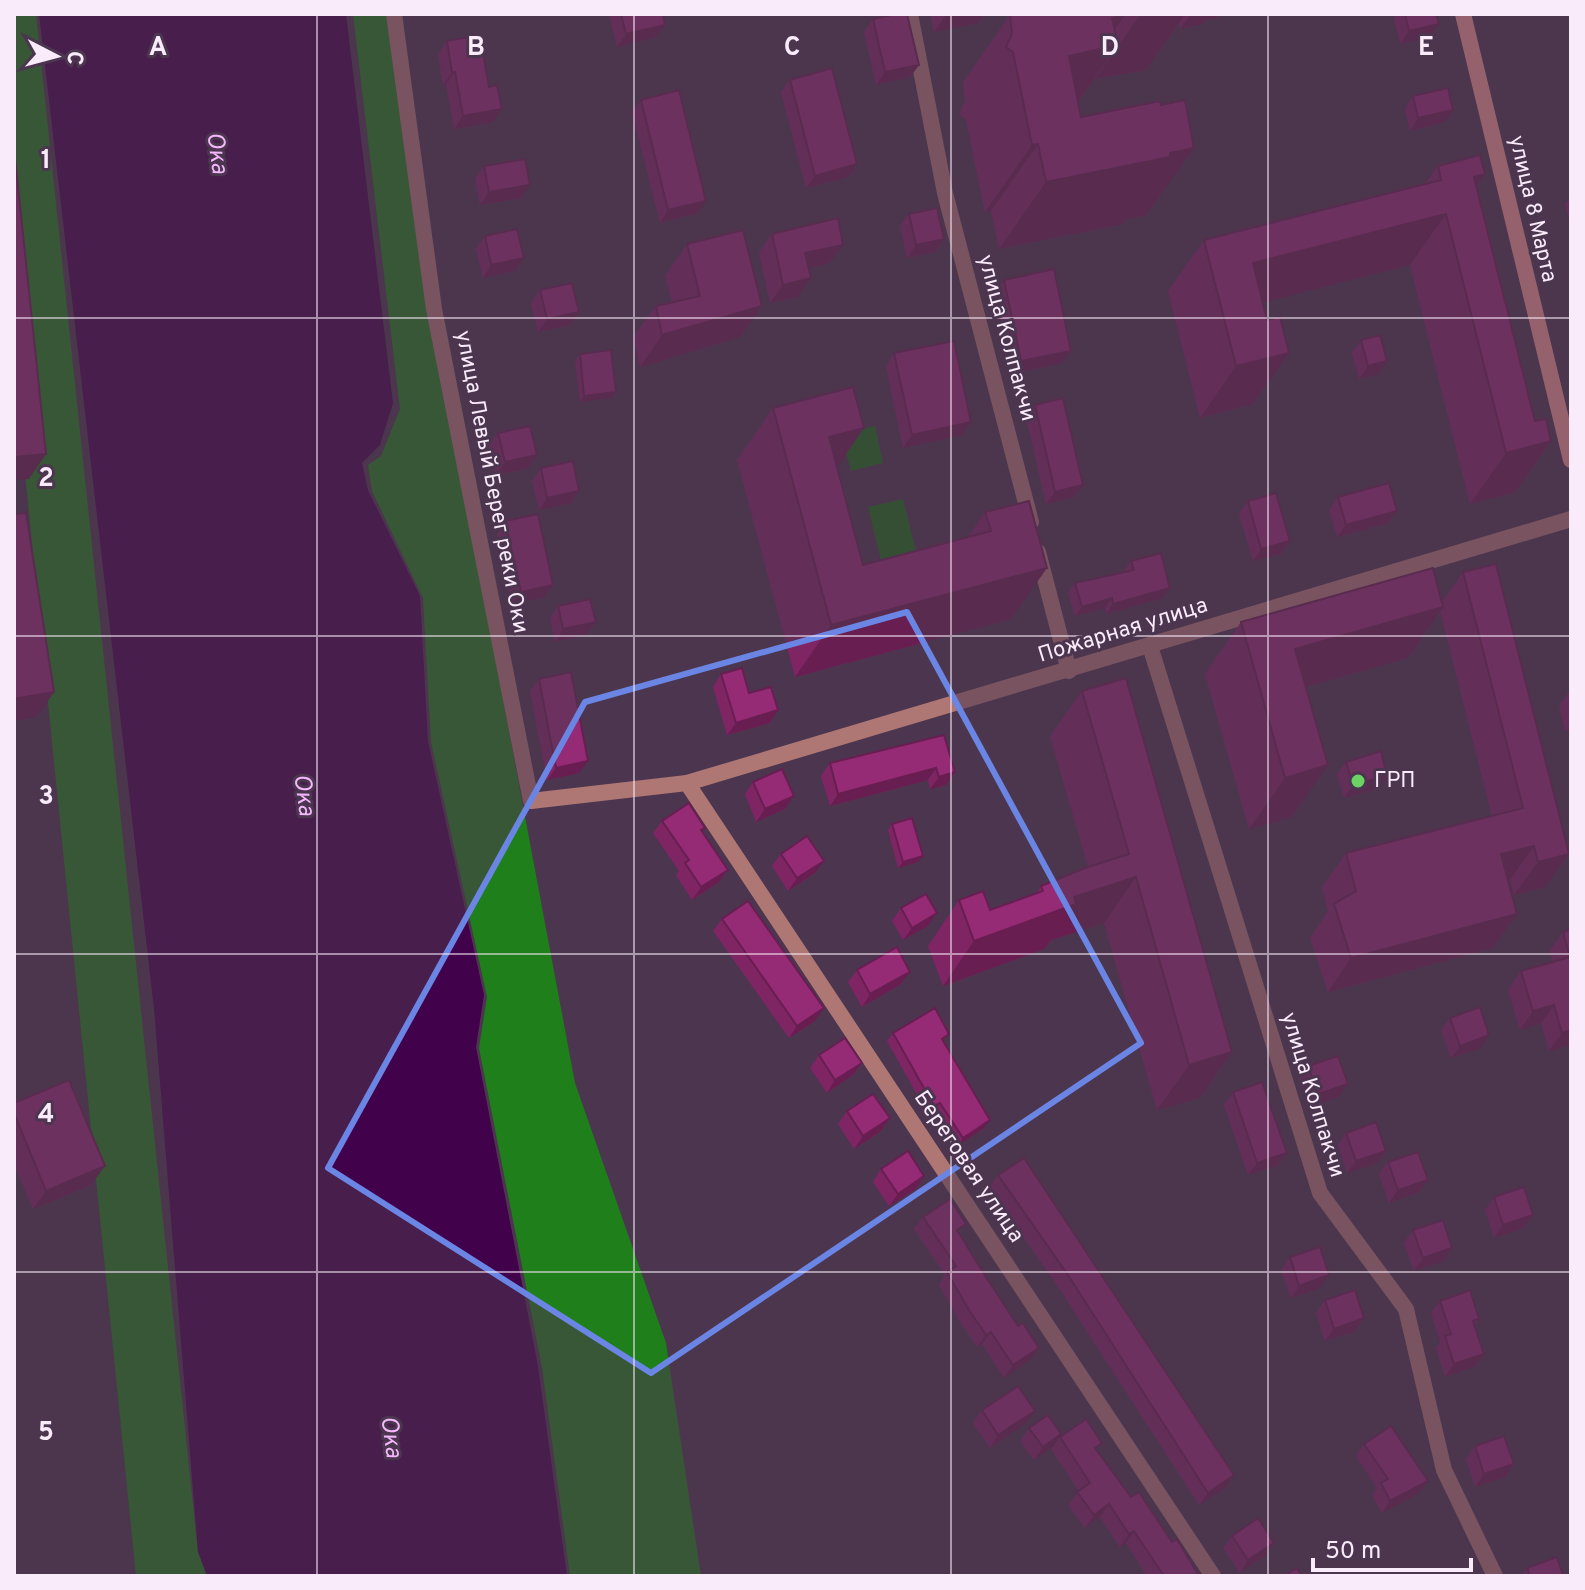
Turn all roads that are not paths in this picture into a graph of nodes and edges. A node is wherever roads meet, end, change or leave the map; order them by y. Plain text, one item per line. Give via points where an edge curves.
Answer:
1 (394, 14) edge
2 (910, 14) edge
3 (1463, 14) edge
4 (1571, 460) edge
5 (1571, 519) edge
6 (1150, 646) junction
7 (1069, 671) junction
8 (687, 783) junction
9 (1213, 1576) edge
10 (1495, 1576) edge

1 - 8 street, улица Левый Берег реки Оки via 434,309 531,801
2 - 7 street, улица Колпакчи via 945,193
3 - 4 street, улица 8 Марта
5 - 6 street, Пожарная улица
6 - 7 street, Пожарная улица
6 - 10 street, улица Колпакчи via 1320,1193 1406,1309 1444,1470
7 - 8 street, Пожарная улица
8 - 9 street, Береговая улица

